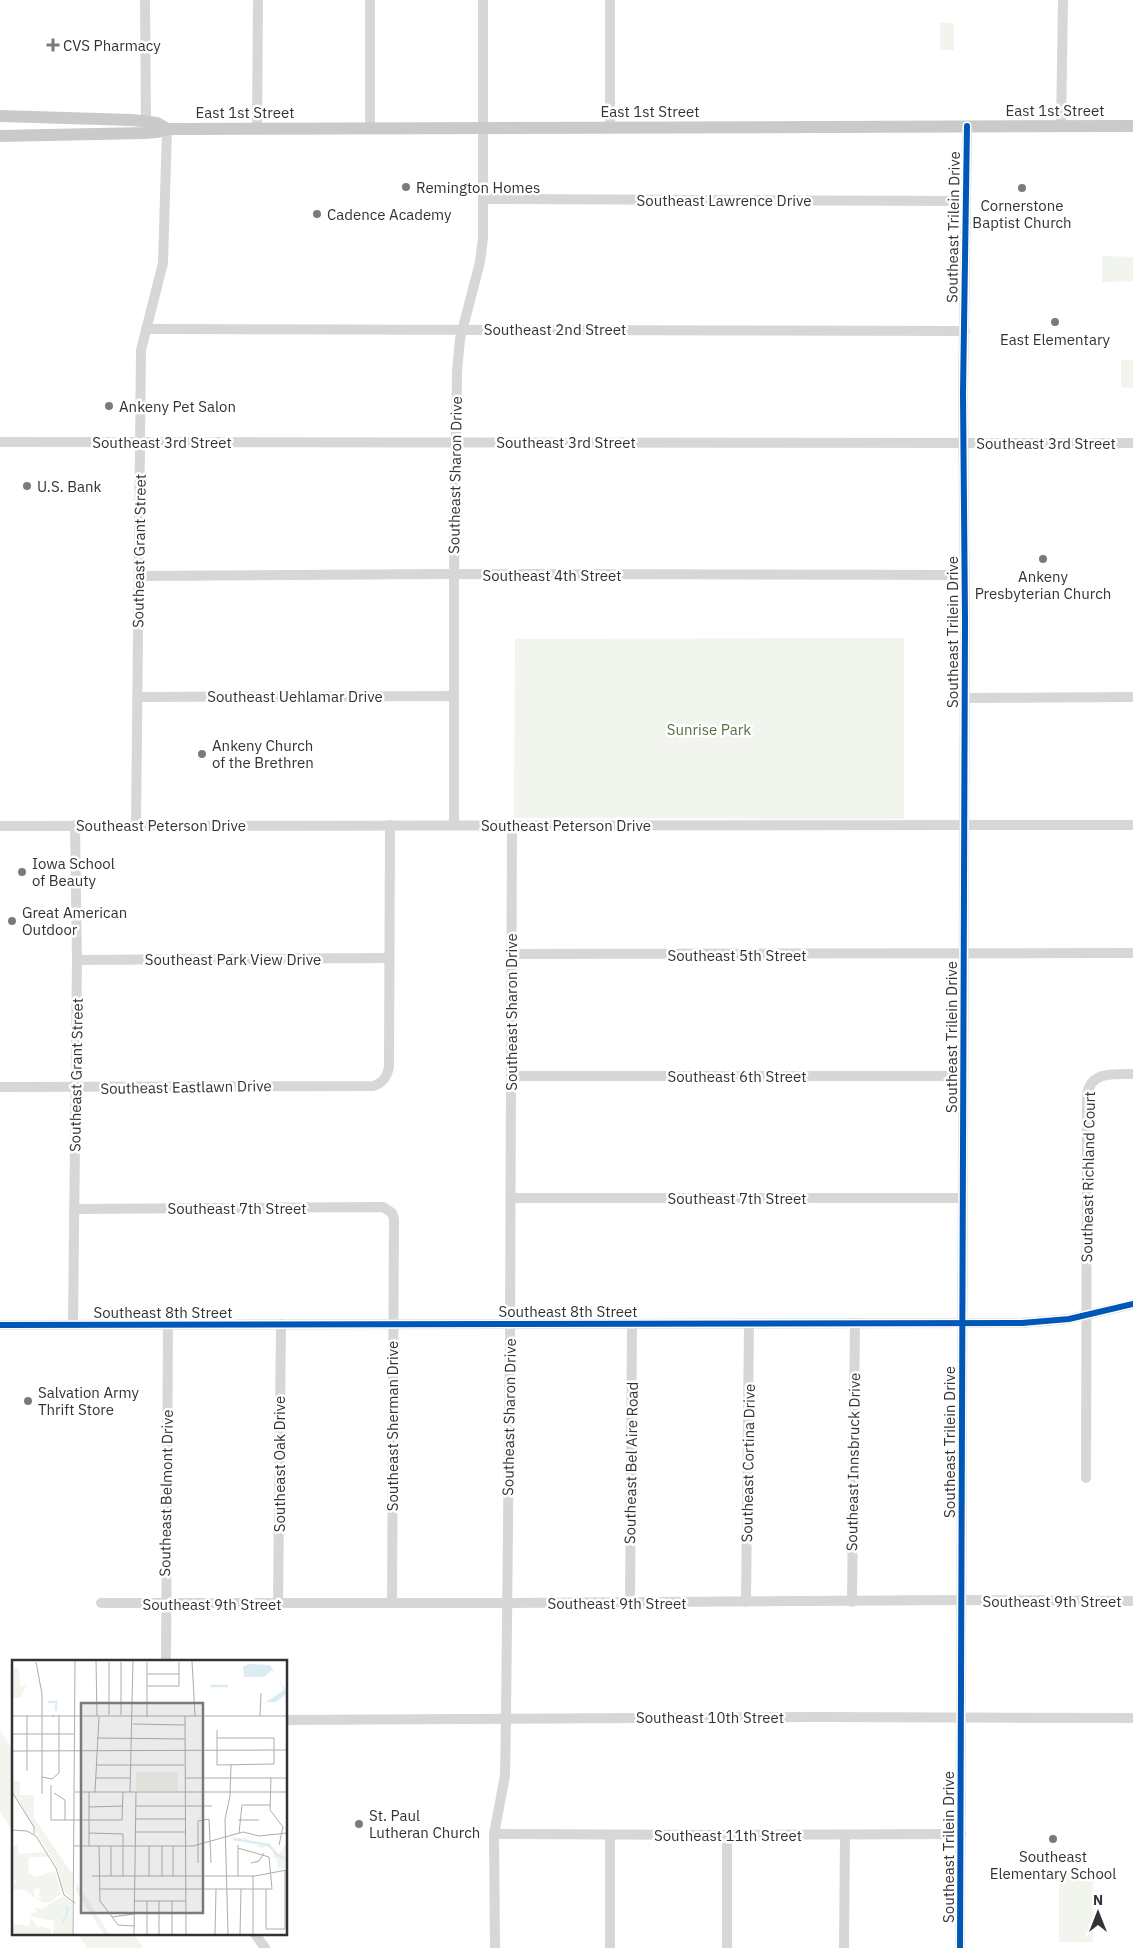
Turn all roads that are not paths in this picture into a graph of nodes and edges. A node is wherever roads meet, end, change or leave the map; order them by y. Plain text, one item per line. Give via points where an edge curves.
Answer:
1 (145, 0) edge
2 (258, 0) edge
3 (370, 0) edge
4 (483, 0) edge
5 (610, 0) edge
6 (1063, 0) edge
7 (0, 116) edge
8 (146, 122) junction
9 (967, 126) junction
10 (1061, 126) junction
11 (1133, 126) edge
12 (610, 127) junction
13 (257, 128) junction
14 (370, 128) junction
15 (482, 128) junction
16 (167, 129) junction
17 (0, 136) edge
18 (483, 199) junction
19 (966, 202) junction
20 (146, 329) junction
21 (462, 329) junction
22 (964, 331) junction
23 (0, 442) edge
24 (456, 442) junction
25 (140, 443) junction
26 (1133, 443) edge
27 (964, 444) junction
28 (454, 574) junction
29 (964, 575) junction
30 (139, 576) junction
31 (454, 696) junction
32 (137, 697) junction
33 (1133, 697) edge
34 (964, 698) junction
35 (75, 825) junction
36 (390, 825) junction
37 (454, 825) junction
38 (512, 825) junction
39 (964, 825) junction
40 (1133, 825) edge
41 (0, 826) edge
42 (136, 826) junction
43 (511, 954) junction
44 (964, 954) junction
45 (1133, 954) edge
46 (389, 958) junction
47 (77, 960) junction
48 (1133, 1074) edge
49 (511, 1076) junction
50 (963, 1076) junction
51 (0, 1087) edge
52 (76, 1088) junction
53 (511, 1198) junction
54 (962, 1198) junction
55 (74, 1209) junction
56 (394, 1219) joint
57 (1133, 1304) edge
58 (1086, 1316) junction
59 (855, 1323) junction
60 (962, 1323) junction
61 (73, 1324) junction
62 (168, 1324) junction
63 (281, 1324) junction
64 (393, 1324) junction
65 (510, 1324) junction
66 (632, 1324) junction
67 (749, 1324) junction
68 (0, 1325) edge
69 (1086, 1478) dead end
70 (960, 1600) junction
71 (1133, 1601) edge
72 (746, 1602) junction
73 (852, 1602) junction
74 (278, 1603) junction
75 (392, 1603) junction
76 (506, 1603) junction
77 (630, 1603) junction
78 (101, 1604) dead end
79 (166, 1604) junction
80 (166, 1660) edge
81 (960, 1717) junction
82 (506, 1718) junction
83 (1133, 1718) edge
84 (288, 1720) edge
85 (494, 1834) junction
86 (961, 1834) junction
87 (610, 1835) junction
88 (845, 1835) junction
89 (727, 1836) junction
90 (256, 1936) edge
91 (265, 1948) edge
92 (495, 1948) edge
93 (610, 1948) edge
94 (727, 1948) edge
95 (844, 1948) edge
96 (960, 1948) edge

1 - 8 street
2 - 13 street
3 - 14 street
4 - 15 street, Southeast Sharon Drive
5 - 12 street
6 - 10 street
7 - 8 main road, East 1st Street
8 - 16 main road, East 1st Street via 157,123
9 - 10 main road, East 1st Street
9 - 12 main road, East 1st Street
9 - 19 street, Southeast Trilein Drive
10 - 11 main road, East 1st Street
12 - 15 main road, East 1st Street
13 - 14 main road, East 1st Street
13 - 16 main road, East 1st Street
14 - 15 main road, East 1st Street
15 - 18 street, Southeast Sharon Drive
16 - 17 main road, East 1st Street via 145,133
16 - 20 street, Southeast Grant Street via 163,263
18 - 19 street, Southeast Lawrence Drive
18 - 21 street, Southeast Sharon Drive via 480,262
19 - 22 street, Southeast Trilein Drive
20 - 21 street, Southeast 2nd Street
20 - 25 street, Southeast Grant Street via 141,350
21 - 22 street, Southeast 2nd Street
21 - 24 street, Southeast Sharon Drive via 457,372
22 - 27 street, Southeast Trilein Drive
23 - 25 street, Southeast 3rd Street
24 - 25 street, Southeast 3rd Street
24 - 27 street, Southeast 3rd Street
24 - 28 street, Southeast Sharon Drive
25 - 30 street, Southeast Grant Street
26 - 27 street, Southeast 3rd Street
27 - 29 street, Southeast Trilein Drive
28 - 29 street, Southeast 4th Street
28 - 30 street, Southeast 4th Street
28 - 31 street, Southeast Sharon Drive
29 - 34 street, Southeast Trilein Drive
30 - 32 street, Southeast Grant Street
31 - 32 street, Southeast Uehlamar Drive
31 - 37 street, Southeast Sharon Drive
32 - 42 street, Southeast Grant Street
33 - 34 street
34 - 39 street, Southeast Trilein Drive
35 - 41 street, Southeast Peterson Drive
35 - 42 street, Southeast Peterson Drive
35 - 47 street, Southeast Grant Street
36 - 37 street, Southeast Peterson Drive
36 - 42 street, Southeast Peterson Drive
36 - 46 street
37 - 38 street, Southeast Peterson Drive
38 - 39 street, Southeast Peterson Drive
38 - 43 street, Southeast Sharon Drive
39 - 40 street, Southeast Peterson Drive
39 - 44 street, Southeast Trilein Drive
43 - 44 street, Southeast 5th Street
43 - 49 street, Southeast Sharon Drive
44 - 45 street, Southeast 5th Street
44 - 50 street, Southeast Trilein Drive
46 - 47 street, Southeast Park View Drive
46 - 52 street, Southeast Eastlawn Drive via 388,1074 373,1086
47 - 52 street, Southeast Grant Street
48 - 58 street, Southeast Richland Court via 1104,1075 1093,1081 1087,1090
49 - 50 street, Southeast 6th Street
49 - 53 street, Southeast Sharon Drive
50 - 54 street, Southeast Trilein Drive
51 - 52 street, Southeast Eastlawn Drive
52 - 55 street, Southeast Grant Street
53 - 54 street, Southeast 7th Street
53 - 65 street, Southeast Sharon Drive
54 - 60 street, Southeast Trilein Drive
55 - 56 street, Southeast 7th Street via 383,1207 392,1213
55 - 61 street, Southeast Grant Street
56 - 64 street, Southeast Sherman Drive
57 - 58 street, Southeast 8th Street
58 - 60 street, Southeast 8th Street via 1038,1323
58 - 69 street, Southeast Richland Court
59 - 60 street, Southeast 8th Street
59 - 67 street, Southeast 8th Street
59 - 73 street, Southeast Innsbruck Drive
60 - 70 street, Southeast Trilein Drive
61 - 62 street, Southeast 8th Street
61 - 68 street, Southeast 8th Street
62 - 63 street, Southeast 8th Street
62 - 79 street, Southeast Belmont Drive
63 - 64 street, Southeast 8th Street
63 - 74 street, Southeast Oak Drive
64 - 65 street, Southeast 8th Street
64 - 75 street, Southeast Sherman Drive
65 - 66 street, Southeast 8th Street
65 - 76 street, Southeast Sharon Drive
66 - 67 street, Southeast 8th Street
66 - 77 street, Southeast Bel Aire Road
67 - 72 street, Southeast Cortina Drive
70 - 71 street, Southeast 9th Street
70 - 73 street, Southeast 9th Street
70 - 81 street, Southeast Trilein Drive
72 - 73 street, Southeast 9th Street
72 - 77 street, Southeast 9th Street
74 - 75 street, Southeast 9th Street
74 - 79 street, Southeast 9th Street
75 - 76 street, Southeast 9th Street
76 - 77 street, Southeast 9th Street
76 - 82 street, Southeast Sharon Drive
78 - 79 street, Southeast 9th Street
79 - 80 street, Southeast Belmont Drive
81 - 82 street, Southeast 10th Street
81 - 83 street, Southeast 10th Street
81 - 86 street, Southeast Trilein Drive
82 - 84 street, Southeast 10th Street
82 - 85 street, Southeast Sharon Drive via 505,1776
85 - 87 street, Southeast 11th Street
85 - 92 street, Southeast Sharon Drive
86 - 88 street, Southeast 11th Street
86 - 96 street, Southeast Trilein Drive
87 - 89 street, Southeast 11th Street
87 - 93 street
88 - 89 street, Southeast 11th Street
88 - 95 street
89 - 94 street
90 - 91 street

